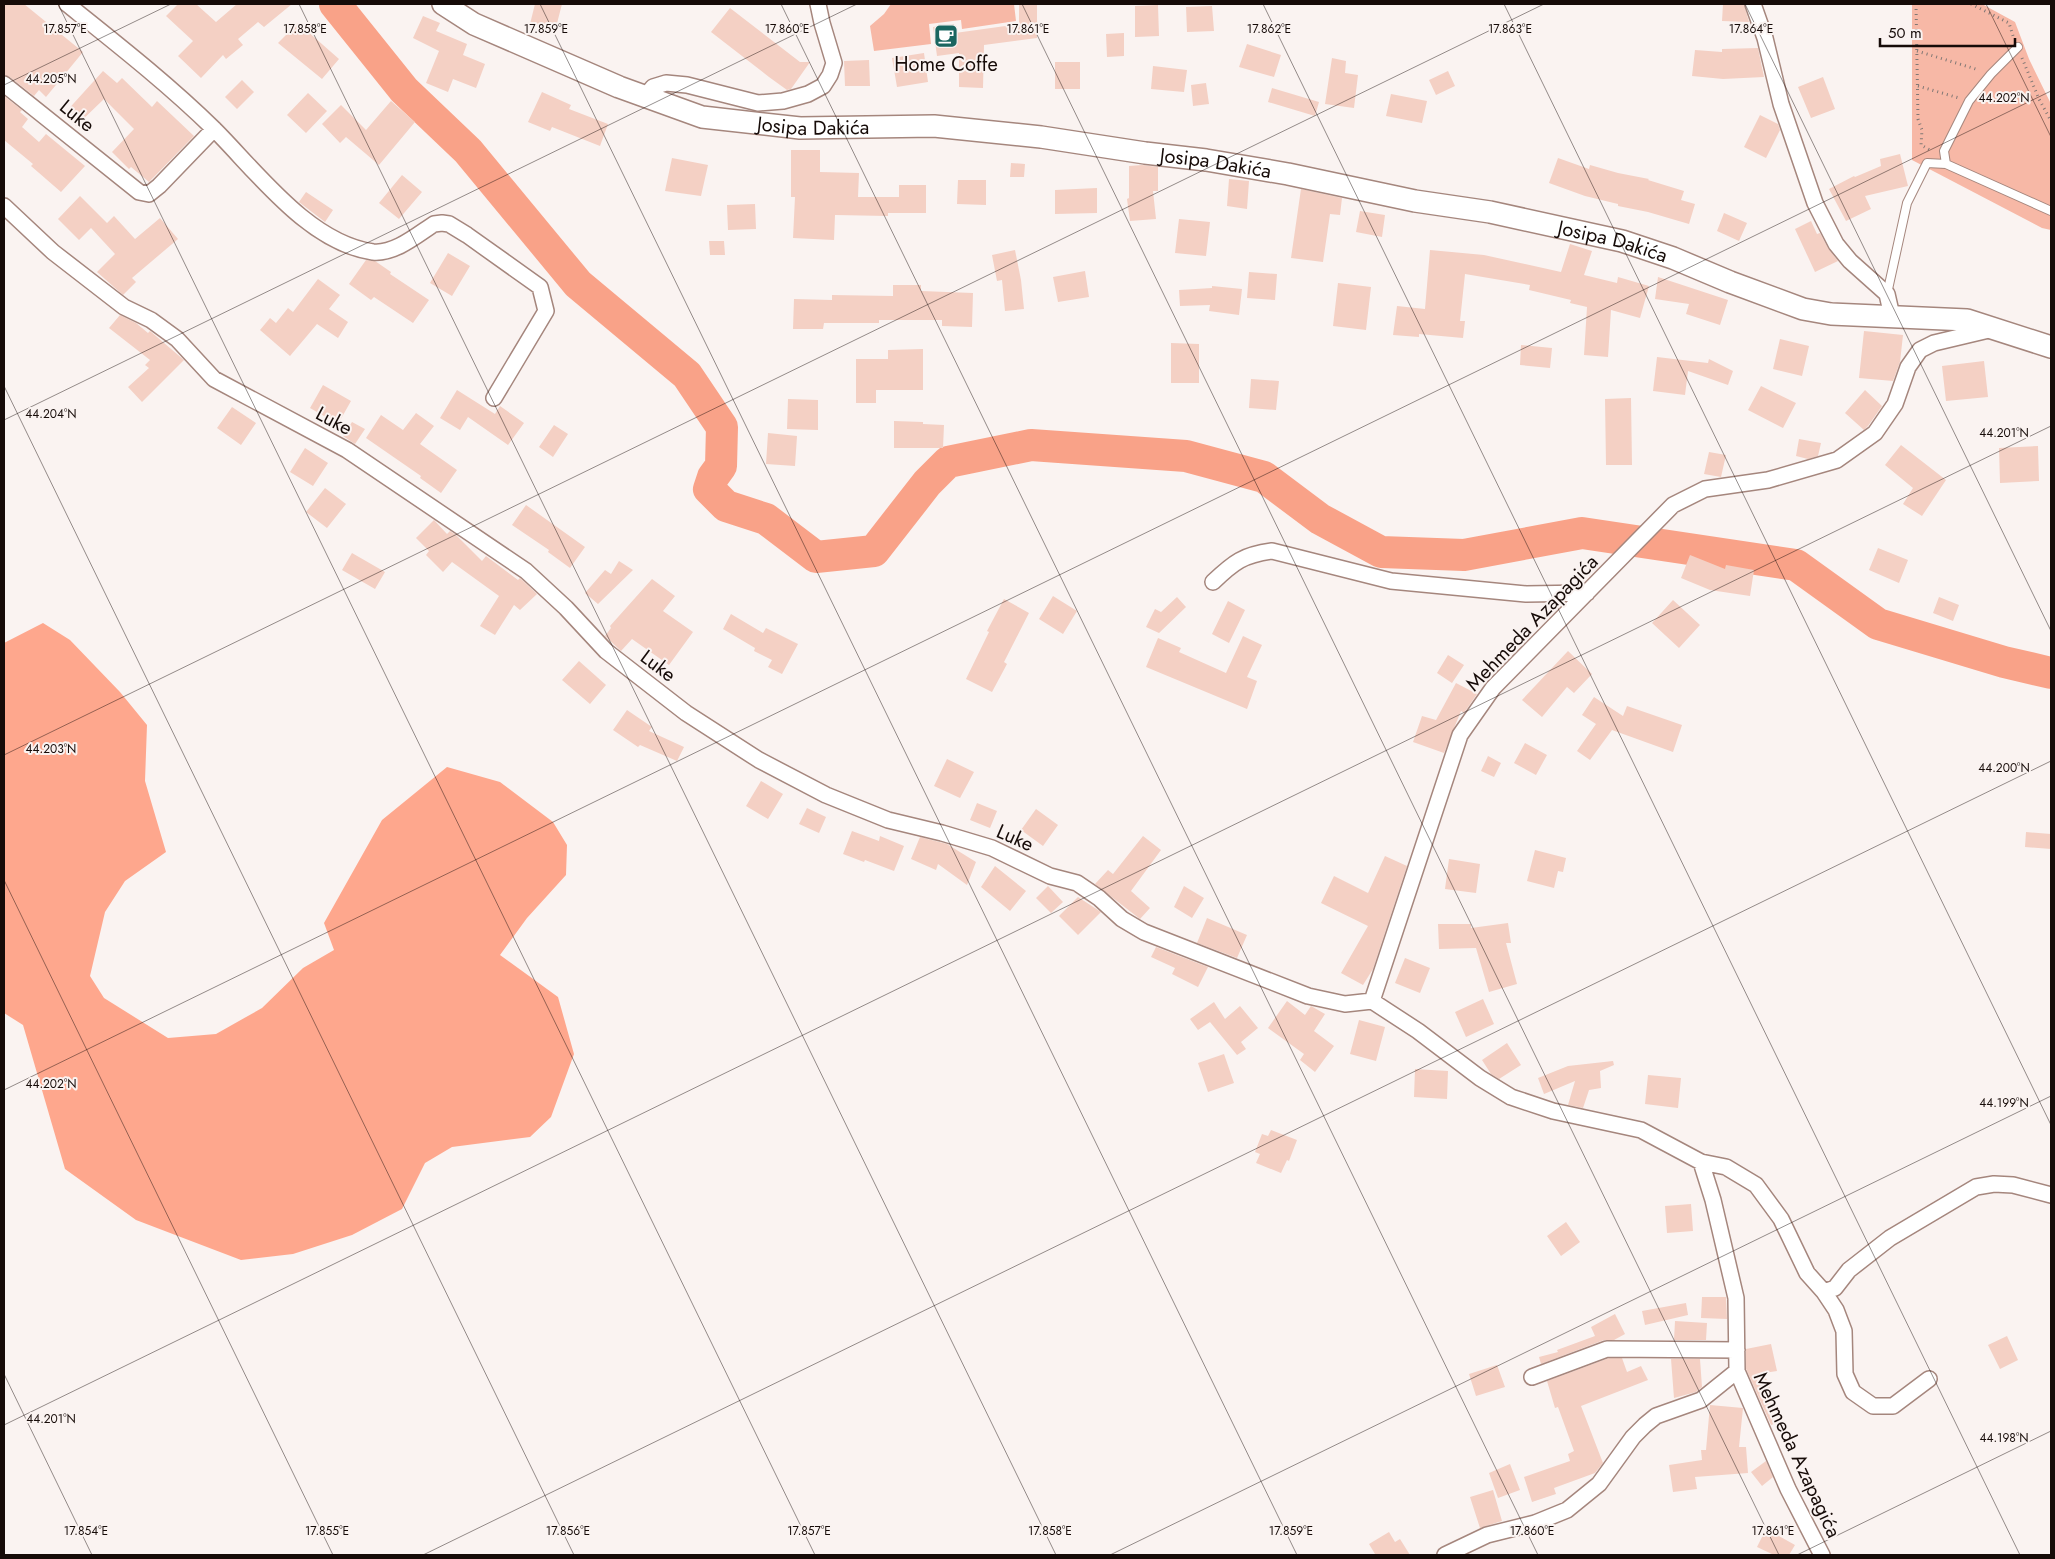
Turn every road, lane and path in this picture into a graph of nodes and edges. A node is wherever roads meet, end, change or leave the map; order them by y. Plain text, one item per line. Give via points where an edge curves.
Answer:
1 (67, 4) edge
2 (443, 4) edge
3 (818, 4) edge
4 (1754, 4) edge
5 (1916, 4) edge
6 (2018, 47) dead end
7 (1917, 51) junction
8 (1991, 74) junction
9 (4, 84) edge
10 (1918, 86) junction
11 (645, 96) junction
12 (1969, 101) junction
13 (214, 129) junction
14 (1931, 151) dead end
15 (1946, 164) junction
16 (4, 206) edge
17 (2051, 211) edge
18 (1887, 294) junction
19 (1892, 316) junction
20 (1994, 328) junction
21 (2051, 347) edge
22 (494, 398) dead end
23 (1214, 582) dead end
24 (1588, 593) junction
25 (1372, 1001) junction
26 (1701, 1162) junction
27 (2051, 1195) edge
28 (1824, 1292) junction
29 (1737, 1350) junction
30 (1736, 1371) junction
31 (1532, 1377) dead end
32 (1929, 1379) dead end
33 (1445, 1555) edge
34 (1822, 1555) edge

1 - 13 street
2 - 11 main road, Josipa Dakića via 474,24
3 - 11 street via 834,63 823,86 808,94 758,103 687,85 666,83 653,87
4 - 18 street via 1781,104 1827,229 1850,261
5 - 7 path
6 - 8 lane
7 - 8 path
7 - 10 path
8 - 12 lane
9 - 13 street, Luke via 139,192 149,194 159,186
10 - 12 path
10 - 14 path via 1922,145
11 - 19 main road, Josipa Dakića via 702,117 800,128 934,126 1041,137 1288,174 1622,241 1803,309 1831,314
12 - 15 lane via 1944,151
13 - 22 street via 300,216 339,242 374,252 391,250 434,224 450,224 540,287 546,310
15 - 17 lane
15 - 18 lane via 1927,163 1907,203
16 - 25 street, Luke via 52,252 124,307 151,320 177,339 214,379 347,450 526,571 606,651 686,713 760,760 826,795 888,820 992,848 1050,876 1077,883 1144,932 1316,998 1345,1004
18 - 19 street
19 - 20 main road, Josipa Dakića via 1967,320
20 - 21 main road, Josipa Dakića
20 - 24 street, Mehmeda Azapagića via 1920,350 1908,367 1895,404 1875,433 1837,460 1768,480 1705,489 1672,505
23 - 24 street via 1233,562 1255,553 1272,551 1391,582 1526,594
24 - 25 street, Mehmeda Azapagića via 1493,688 1460,736
25 - 26 street via 1511,1097 1553,1111 1641,1130
26 - 28 street via 1726,1167 1756,1186 1780,1219 1806,1273
26 - 29 street, Mehmeda Azapagića via 1736,1298
27 - 28 street via 2013,1185 1994,1184 1976,1188 1890,1238 1849,1270 1835,1288
28 - 32 street via 1844,1331 1845,1374 1853,1392 1873,1406 1893,1406
29 - 30 street, Mehmeda Azapagića
29 - 31 street via 1607,1349
30 - 33 street, Mehmeda Azapagića via 1701,1400 1656,1416 1645,1425 1632,1437 1599,1484 1567,1510 1535,1523 1487,1535
30 - 34 street, Mehmeda Azapagića via 1788,1489

